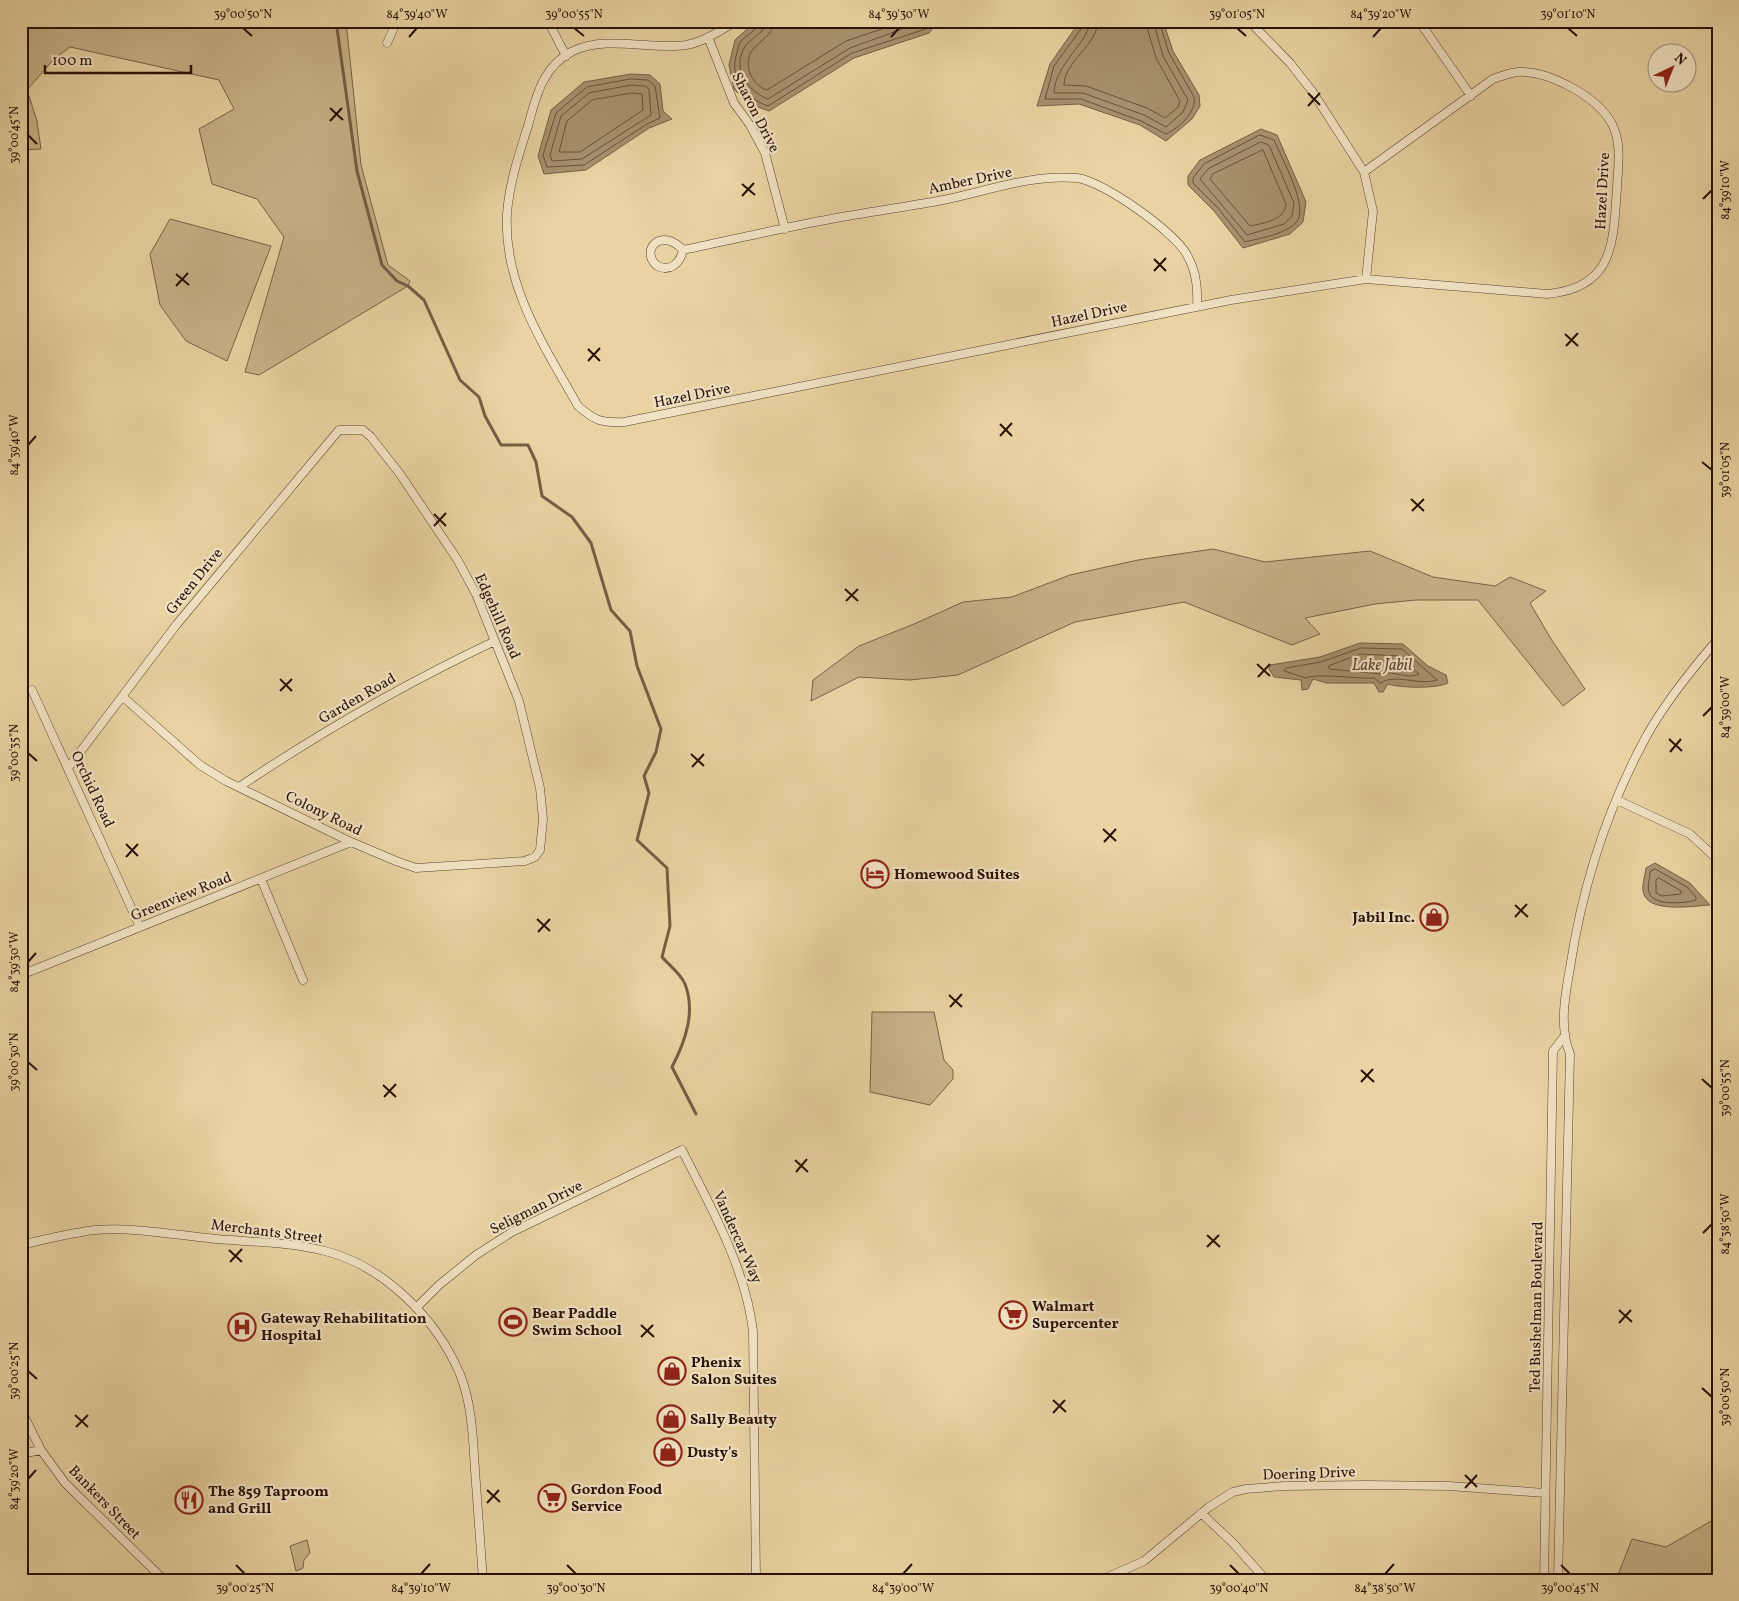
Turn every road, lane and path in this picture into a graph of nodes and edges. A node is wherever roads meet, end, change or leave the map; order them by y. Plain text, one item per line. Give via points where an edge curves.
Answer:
1 (397, 21) edge
2 (548, 21) edge
3 (737, 21) edge
4 (1249, 21) edge
5 (1418, 21) edge
6 (708, 37) junction
7 (387, 43) dead end
8 (566, 56) junction
9 (1471, 96) junction
10 (1364, 172) junction
11 (785, 229) junction
12 (683, 250) junction
13 (1366, 279) junction
14 (1197, 306) junction
15 (354, 428) joint
16 (1718, 639) edge
17 (495, 641) junction
18 (32, 690) dead end
19 (123, 697) junction
20 (68, 768) junction
21 (239, 787) junction
22 (1617, 800) junction
23 (351, 842) junction
24 (540, 850) joint
25 (1718, 860) edge
26 (261, 880) junction
27 (140, 927) junction
28 (21, 975) edge
29 (303, 980) dead end
30 (1563, 1038) junction
31 (682, 1150) joint
32 (21, 1245) edge
33 (416, 1308) junction
34 (21, 1410) edge
35 (41, 1450) junction
36 (21, 1454) edge
37 (1545, 1493) junction
38 (1201, 1513) junction
39 (164, 1580) edge
40 (483, 1580) edge
41 (756, 1580) edge
42 (1101, 1580) edge
43 (1266, 1580) edge
44 (1544, 1580) edge
45 (1558, 1580) edge

1 - 7 street
2 - 8 street
3 - 6 street, Hazel Drive
4 - 10 street via 1312,91
5 - 9 street
6 - 8 street, Hazel Drive via 686,45 589,45
6 - 11 street, Sharon Drive via 734,104 765,153
8 - 14 street, Hazel Drive via 550,70 540,85 515,168 507,214 509,258 522,302 578,406 602,422 624,422
9 - 10 street, Hazel Drive
9 - 13 street, Hazel Drive via 1493,79 1506,74 1534,73 1585,95 1605,112 1617,138 1619,158 1613,241 1606,262 1581,286 1568,292 1547,294
10 - 13 street via 1373,210
11 - 12 street, Amber Drive
11 - 14 street, Amber Drive via 935,202 1031,180 1080,178 1116,194 1177,242 1187,255 1195,278
12 - 12 street via 680,259 667,269 656,266 651,257 652,248 663,239 673,241
13 - 14 street, Hazel Drive
15 - 17 street, Edgehill Road via 371,437 457,559 476,594
15 - 19 street, Green Drive via 339,430 177,624
16 - 22 street, Ted Bushelman Boulevard via 1646,737
17 - 21 street, Garden Road via 403,687
17 - 24 street, Edgehill Road via 520,701 531,742 543,819
18 - 20 street, Orchid Road
19 - 20 street, Green Drive
19 - 21 street, Colony Road via 200,765
20 - 27 street, Orchid Road
21 - 23 street, Colony Road
22 - 25 street via 1690,834
22 - 30 street, Ted Bushelman Boulevard via 1594,861 1577,923 1566,991
23 - 24 street, Colony Road via 416,868 525,861 535,857
23 - 26 street, Greenview Road
26 - 27 street, Greenview Road
26 - 29 street
27 - 28 street, Greenview Road
30 - 37 street, Ted Bushelman Boulevard via 1553,1051
30 - 45 street, Ted Bushelman Boulevard via 1570,1054
31 - 33 street, Seligman Drive via 512,1232 476,1255
31 - 41 street, Vandercar Way via 729,1245 748,1295 753,1331
32 - 33 street, Merchants Street via 96,1230 294,1245 325,1251 365,1266
33 - 40 street, Merchants Street via 448,1350 469,1404
34 - 35 street, Bankers Street
35 - 36 street
35 - 39 street, Bankers Street via 64,1483
37 - 38 street, Doering Drive via 1449,1486 1284,1486 1233,1492
37 - 44 street, Ted Bushelman Boulevard
38 - 42 street, Doering Drive via 1152,1556
38 - 43 street

